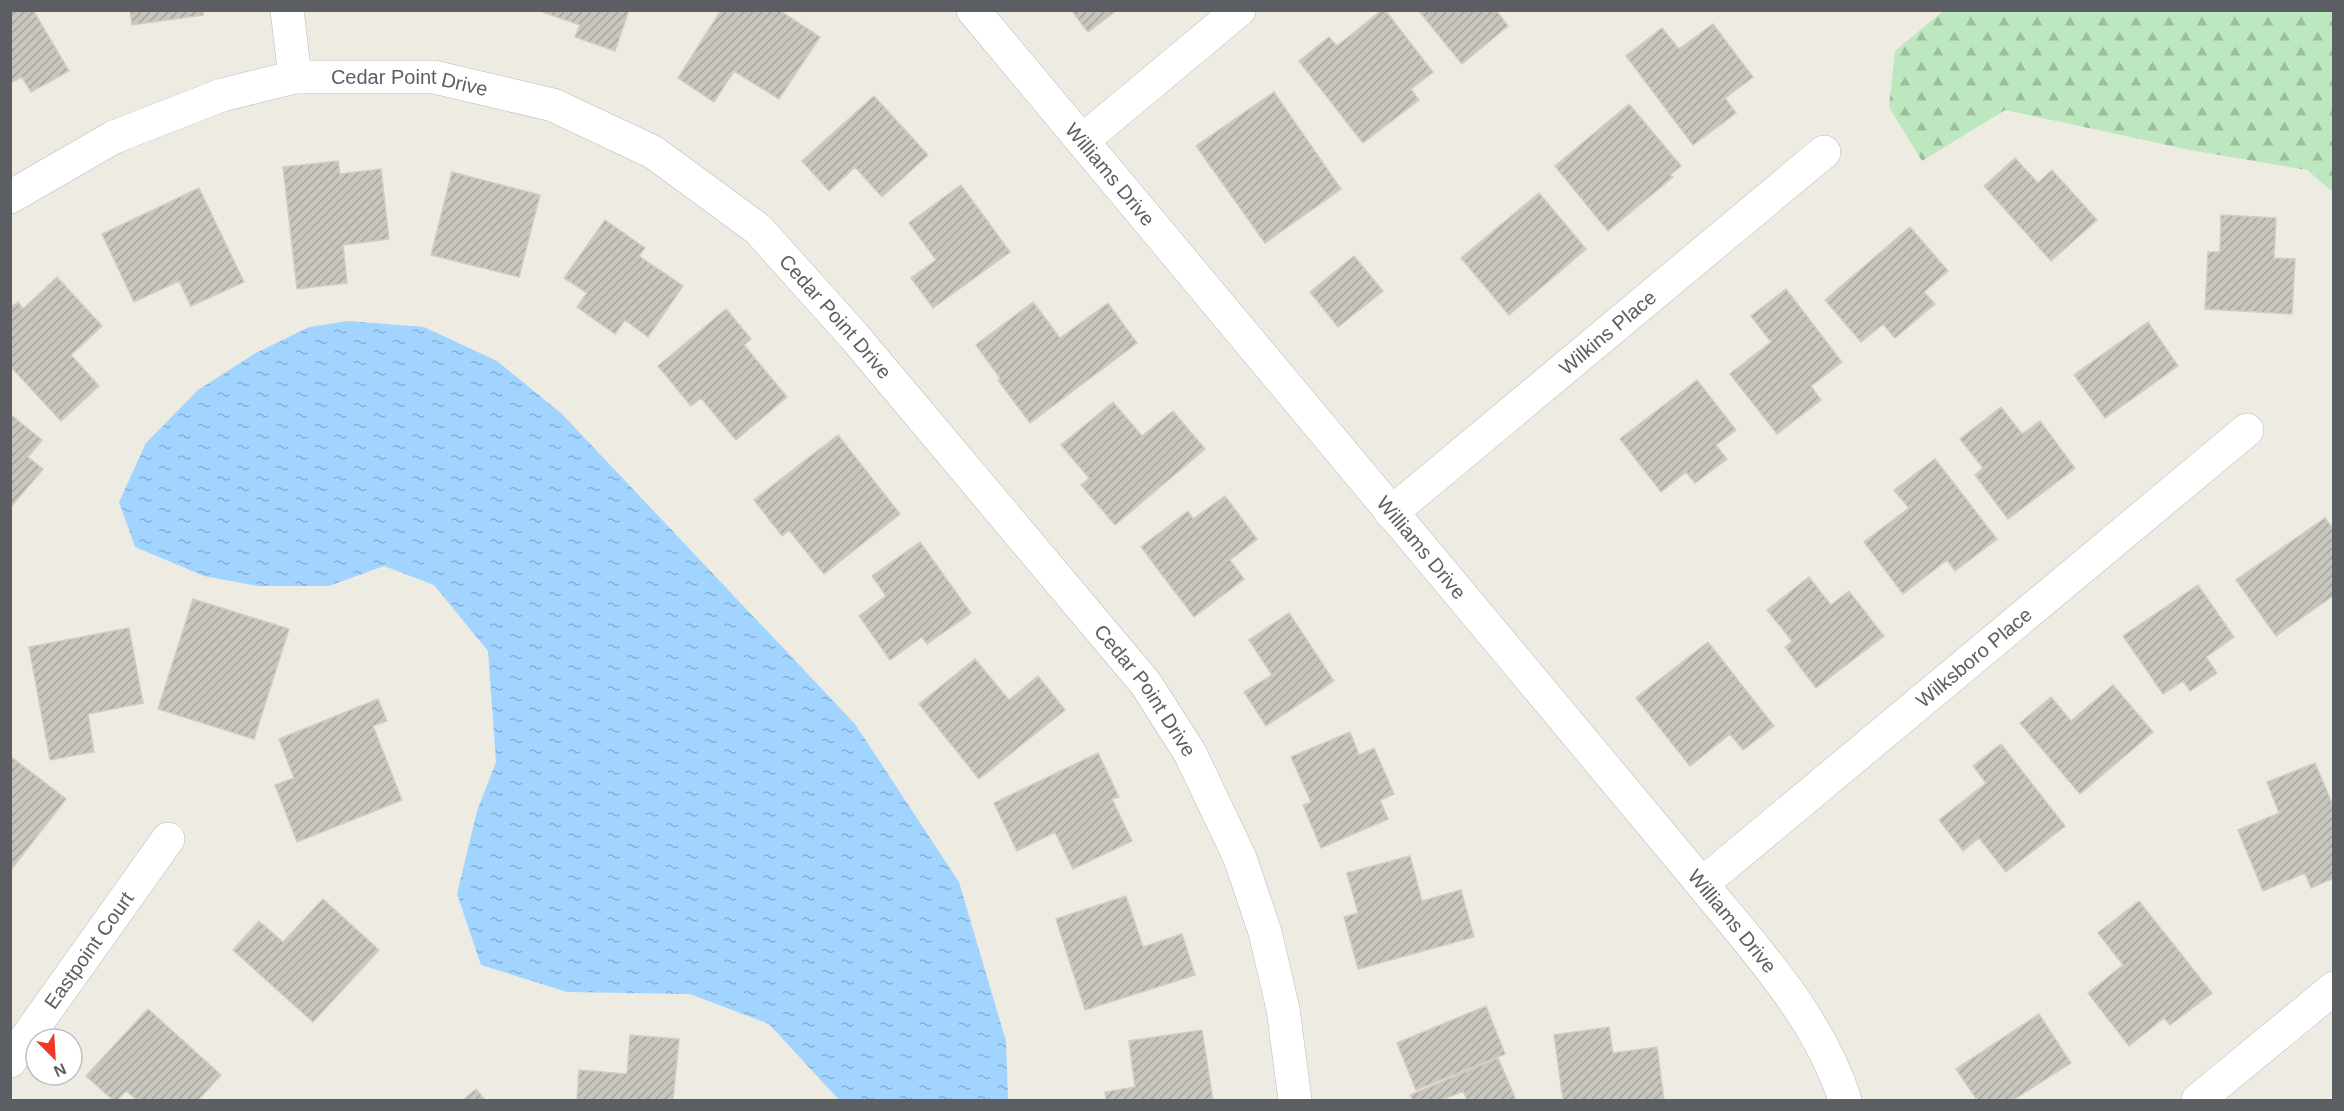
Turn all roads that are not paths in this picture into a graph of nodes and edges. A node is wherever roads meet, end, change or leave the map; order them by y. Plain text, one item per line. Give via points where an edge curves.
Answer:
1 (286, 10) edge
2 (973, 10) edge
3 (1239, 10) edge
4 (295, 77) junction
5 (1082, 141) junction
6 (1824, 152) dead end
7 (10, 197) edge
8 (2247, 430) dead end
9 (1391, 513) junction
10 (168, 839) dead end
11 (1702, 884) junction
12 (2334, 988) edge
13 (10, 1061) edge
14 (1295, 1101) edge
15 (1845, 1101) edge
16 (2198, 1101) edge

1 - 4 street
2 - 5 street, Williams Drive
3 - 5 street
4 - 7 street, Cedar Point Drive via 222,95 114,137
4 - 14 street, Cedar Point Drive via 435,77 553,105 653,152 759,229 854,335 1146,684 1190,753 1240,858 1265,932 1282,1010
5 - 9 street, Williams Drive
6 - 9 street, Wilkins Place
8 - 11 street, Wilksboro Place
9 - 11 street, Williams Drive
10 - 13 street, Eastpoint Court
11 - 15 street, Williams Drive via 1808,1019 1829,1058
12 - 16 street

